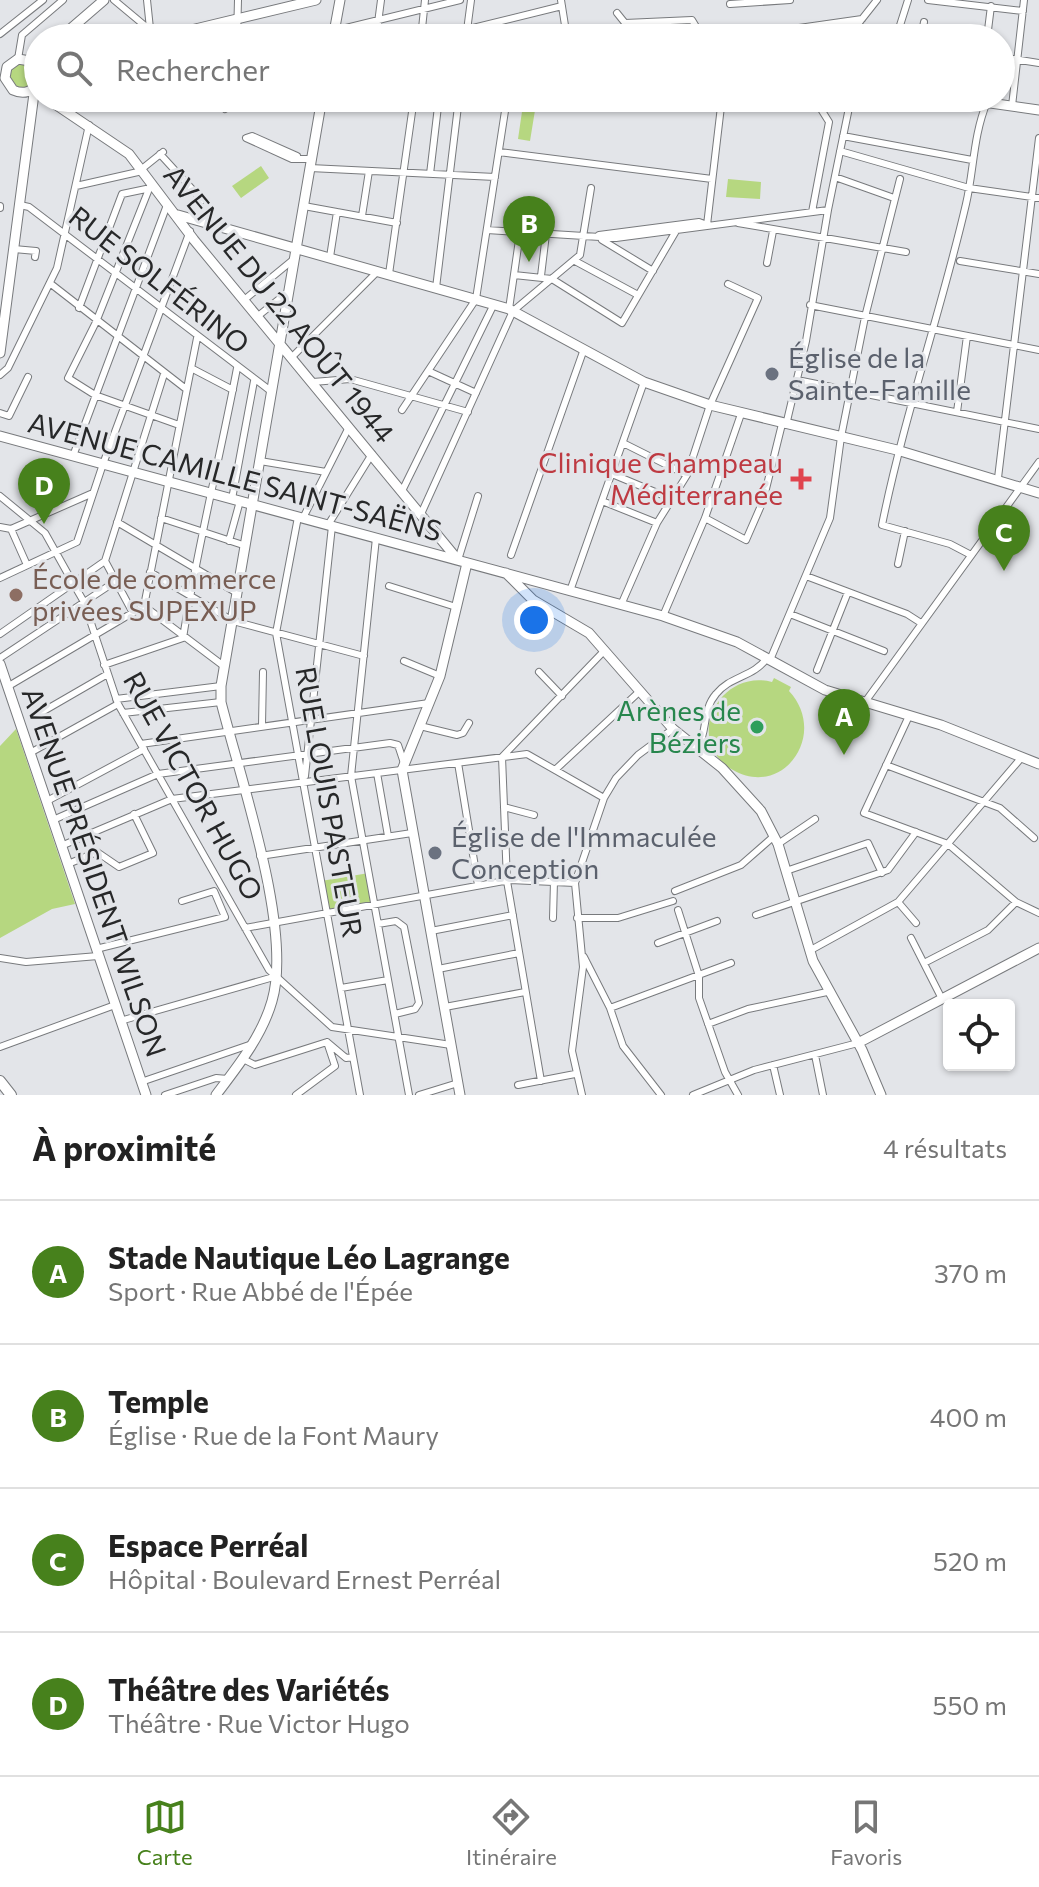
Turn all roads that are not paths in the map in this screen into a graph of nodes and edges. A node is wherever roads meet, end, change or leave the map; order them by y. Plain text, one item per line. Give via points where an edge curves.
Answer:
1 (43, 0) edge
2 (63, 0) edge
3 (104, 0) edge
4 (114, 0) edge
5 (147, 0) edge
6 (238, 0) edge
7 (316, 0) edge
8 (340, 0) edge
9 (381, 0) edge
10 (425, 0) edge
11 (460, 0) edge
12 (471, 0) edge
13 (790, 0) edge
14 (877, 0) edge
15 (908, 0) edge
16 (928, 0) edge
17 (1024, 0) edge
18 (303, 1) edge
19 (562, 3) edge
20 (730, 4) dead end
21 (274, 5) edge
22 (991, 6) junction
23 (424, 9) junction
24 (1023, 11) junction
25 (617, 13) dead end
26 (379, 19) junction
27 (862, 19) junction
28 (238, 20) junction
29 (35, 24) edge
30 (76, 24) edge
31 (139, 24) edge
32 (149, 24) edge
33 (221, 24) edge
34 (238, 24) edge
35 (336, 24) edge
36 (364, 24) edge
37 (378, 24) edge
38 (422, 24) edge
39 (467, 24) edge
40 (497, 24) edge
41 (565, 24) edge
42 (698, 24) edge
43 (827, 24) edge
44 (858, 24) edge
45 (900, 24) edge
46 (989, 24) edge
47 (24, 33) edge
48 (0, 34) edge
49 (18, 59) junction
50 (1015, 59) edge
51 (1018, 60) junction
52 (24, 61) edge
53 (1039, 63) edge
54 (2, 76) edge
55 (1015, 83) edge
56 (23, 93) edge
57 (1015, 106) edge
58 (1039, 110) edge
59 (33, 112) edge
60 (68, 112) edge
61 (320, 112) edge
62 (412, 112) edge
63 (437, 112) edge
64 (458, 112) edge
65 (505, 112) edge
66 (720, 112) edge
67 (823, 112) edge
68 (848, 112) edge
69 (980, 112) edge
70 (89, 125) junction
71 (843, 136) junction
72 (1039, 138) edge
73 (840, 151) junction
74 (499, 152) junction
75 (297, 156) junction
76 (972, 160) junction
77 (311, 164) junction
78 (142, 170) junction
79 (369, 171) junction
80 (404, 173) junction
81 (430, 174) junction
82 (451, 175) junction
83 (495, 177) junction
84 (835, 177) junction
85 (712, 179) junction
86 (900, 179) dead end
87 (76, 186) junction
88 (149, 186) junction
89 (591, 188) dead end
90 (969, 188) junction
91 (894, 198) junction
92 (1036, 198) edge
93 (202, 200) dead end
94 (168, 202) junction
95 (20, 205) junction
96 (304, 206) junction
97 (828, 210) junction
98 (337, 212) junction
99 (812, 212) junction
100 (178, 215) junction
101 (362, 216) junction
102 (730, 222) junction
103 (397, 223) junction
104 (707, 225) junction
105 (487, 230) junction
106 (190, 231) junction
107 (676, 231) junction
108 (773, 231) junction
109 (520, 233) junction
110 (546, 234) junction
111 (65, 236) junction
112 (596, 236) junction
113 (584, 237) junction
114 (823, 239) junction
115 (880, 248) junction
116 (14, 249) junction
117 (906, 252) dead end
118 (296, 253) junction
119 (35, 257) dead end
120 (330, 257) junction
121 (98, 260) junction
122 (575, 261) junction
123 (960, 261) dead end
124 (767, 263) dead end
125 (378, 271) junction
126 (653, 271) junction
127 (1023, 272) junction
128 (115, 273) junction
129 (389, 274) junction
130 (1039, 274) edge
131 (514, 275) junction
132 (541, 276) junction
133 (552, 279) junction
134 (51, 284) junction
135 (728, 284) dead end
136 (436, 288) junction
137 (135, 289) junction
138 (290, 291) junction
139 (638, 295) junction
140 (476, 299) junction
141 (244, 300) junction
142 (494, 304) junction
143 (810, 305) junction
144 (79, 308) junction
145 (160, 308) junction
146 (511, 310) junction
147 (258, 316) junction
148 (865, 317) junction
149 (96, 322) junction
150 (931, 329) junction
151 (967, 336) junction
152 (117, 337) junction
153 (197, 338) junction
154 (281, 343) junction
155 (1013, 345) junction
156 (584, 349) junction
157 (1039, 350) edge
158 (0, 353) edge
159 (142, 356) junction
160 (292, 357) junction
161 (191, 368) junction
162 (237, 368) junction
163 (428, 371) junction
164 (164, 374) junction
165 (0, 375) edge
166 (28, 377) dead end
167 (797, 380) junction
168 (254, 381) junction
169 (313, 382) junction
170 (453, 382) junction
171 (644, 382) junction
172 (186, 389) junction
173 (233, 390) junction
174 (850, 390) junction
175 (272, 392) junction
176 (476, 393) junction
177 (95, 395) junction
178 (411, 396) junction
179 (909, 403) junction
180 (124, 405) junction
181 (443, 405) junction
182 (710, 405) junction
183 (402, 410) dead end
184 (468, 412) junction
185 (957, 412) junction
186 (0, 413) edge
187 (741, 414) junction
188 (150, 415) junction
189 (1004, 422) junction
190 (784, 424) junction
191 (179, 425) junction
192 (349, 427) junction
193 (1039, 429) edge
194 (0, 436) edge
195 (841, 437) junction
196 (623, 443) junction
197 (897, 450) junction
198 (372, 454) junction
199 (73, 456) junction
200 (260, 461) junction
201 (1039, 462) edge
202 (103, 464) junction
203 (132, 472) junction
204 (326, 472) junction
205 (612, 474) junction
206 (687, 475) junction
207 (998, 478) junction
208 (168, 482) junction
209 (1021, 487) junction
210 (402, 491) junction
211 (93, 493) junction
212 (1039, 493) edge
213 (213, 494) junction
214 (0, 496) edge
215 (478, 496) dead end
216 (672, 499) junction
217 (236, 500) junction
218 (602, 501) junction
219 (253, 505) junction
220 (421, 514) junction
221 (161, 518) junction
222 (301, 518) junction
223 (705, 518) junction
224 (31, 519) junction
225 (117, 522) junction
226 (657, 523) junction
227 (330, 526) junction
228 (0, 527) edge
229 (11, 529) junction
230 (905, 531) junction
231 (204, 532) junction
232 (376, 538) junction
233 (229, 541) junction
234 (155, 544) junction
235 (246, 546) junction
236 (56, 552) junction
237 (971, 555) junction
238 (105, 561) junction
239 (463, 562) junction
240 (898, 564) dead end
241 (27, 565) junction
242 (194, 568) junction
243 (150, 572) junction
244 (506, 573) junction
245 (806, 576) junction
246 (0, 578) edge
247 (116, 581) junction
248 (73, 583) junction
249 (389, 586) dead end
250 (570, 591) junction
251 (848, 592) junction
252 (237, 593) junction
253 (190, 596) junction
254 (84, 602) junction
255 (621, 605) junction
256 (144, 606) junction
257 (456, 607) junction
258 (133, 613) junction
259 (790, 614) junction
260 (663, 616) junction
261 (233, 621) junction
262 (921, 623) junction
263 (833, 630) junction
264 (276, 633) junction
265 (0, 634) edge
266 (95, 637) junction
267 (183, 638) junction
268 (319, 644) junction
269 (605, 650) junction
270 (884, 651) dead end
271 (364, 656) junction
272 (768, 659) junction
273 (0, 661) edge
274 (404, 661) dead end
275 (104, 665) junction
276 (225, 667) junction
277 (817, 670) dead end
278 (263, 672) dead end
279 (539, 672) dead end
280 (106, 675) junction
281 (440, 676) junction
282 (221, 686) junction
283 (7, 687) junction
284 (640, 691) junction
285 (562, 696) junction
286 (117, 702) junction
287 (221, 702) junction
288 (865, 702) junction
289 (429, 703) junction
290 (42, 712) dead end
291 (358, 712) junction
292 (123, 713) junction
293 (909, 716) junction
294 (311, 718) junction
295 (292, 721) junction
296 (469, 723) dead end
297 (262, 725) junction
298 (420, 726) junction
299 (673, 729) junction
300 (228, 730) junction
301 (394, 744) junction
302 (142, 746) junction
303 (412, 746) junction
304 (698, 747) junction
305 (354, 748) junction
306 (30, 753) junction
307 (308, 753) junction
308 (298, 755) junction
309 (1022, 756) junction
310 (502, 757) junction
311 (236, 763) junction
312 (458, 763) junction
313 (1039, 764) edge
314 (886, 765) junction
315 (403, 767) junction
316 (555, 770) junction
317 (377, 773) junction
318 (158, 774) junction
319 (351, 776) junction
320 (303, 783) junction
321 (243, 790) junction
322 (604, 798) junction
323 (172, 799) junction
324 (47, 801) junction
325 (984, 802) junction
326 (504, 807) junction
327 (134, 814) junction
328 (534, 815) dead end
329 (815, 819) dead end
330 (53, 820) junction
331 (916, 832) junction
332 (412, 833) junction
333 (388, 836) junction
334 (1034, 838) dead end
335 (362, 840) junction
336 (776, 841) junction
337 (948, 844) junction
338 (61, 846) junction
339 (315, 847) junction
340 (260, 856) junction
341 (68, 864) junction
342 (786, 871) junction
343 (882, 873) junction
344 (507, 881) junction
345 (554, 881) junction
346 (575, 883) junction
347 (478, 885) junction
348 (675, 891) dead end
349 (424, 895) junction
350 (793, 900) junction
351 (182, 901) dead end
352 (673, 901) dead end
353 (898, 902) junction
354 (1016, 902) junction
355 (375, 904) junction
356 (678, 910) dead end
357 (326, 913) junction
358 (1039, 913) edge
359 (513, 915) junction
360 (756, 915) dead end
361 (553, 918) dead end
362 (577, 918) junction
363 (717, 921) dead end
364 (275, 922) junction
365 (916, 923) dead end
366 (378, 924) junction
367 (245, 928) junction
368 (431, 931) junction
369 (684, 933) junction
370 (911, 938) dead end
371 (658, 943) dead end
372 (1039, 948) edge
373 (809, 951) junction
374 (97, 952) junction
375 (519, 953) junction
376 (582, 954) junction
377 (0, 958) edge
378 (731, 963) dead end
379 (924, 963) junction
380 (438, 969) junction
381 (277, 976) junction
382 (699, 976) junction
383 (388, 980) junction
384 (341, 988) junction
385 (525, 992) junction
386 (827, 992) junction
387 (945, 999) edge
388 (943, 1000) joint
389 (115, 1005) junction
390 (445, 1007) junction
391 (610, 1008) junction
392 (395, 1014) junction
393 (120, 1021) junction
394 (708, 1024) junction
395 (348, 1031) junction
396 (398, 1037) junction
397 (327, 1042) junction
398 (858, 1043) junction
399 (252, 1044) junction
400 (451, 1045) junction
401 (0, 1047) edge
402 (815, 1055) junction
403 (353, 1057) junction
404 (243, 1059) junction
405 (773, 1065) junction
406 (575, 1074) junction
407 (228, 1079) junction
408 (731, 1080) junction
409 (0, 1081) edge
410 (541, 1081) junction
411 (141, 1082) junction
412 (458, 1083) junction
413 (518, 1085) dead end
414 (11, 1094) edge
415 (697, 1094) edge
416 (146, 1095) edge
417 (165, 1095) edge
418 (216, 1095) edge
419 (296, 1095) edge
420 (360, 1095) edge
421 (409, 1095) edge
422 (419, 1095) edge
423 (460, 1095) edge
424 (582, 1095) edge
425 (661, 1095) edge
426 (738, 1095) edge
427 (780, 1095) edge
428 (823, 1095) edge
429 (881, 1095) edge

1 - 48 street
2 - 29 street
3 - 30 main road
4 - 31 street
5 - 32 street
6 - 28 street
7 - 18 main road
8 - 35 main road
9 - 26 street
10 - 23 street
11 - 23 street
12 - 39 street
13 - 20 street
14 - 27 street
15 - 45 street
16 - 22 street
17 - 24 street
18 - 21 main road
19 - 40 street
19 - 41 street
21 - 28 main road
22 - 24 street
22 - 46 street
23 - 26 street
23 - 38 street
24 - 51 street
25 - 42 street via 625,23
26 - 36 street
26 - 37 street
27 - 43 street
27 - 44 street
28 - 33 main road
28 - 34 street
47 - 49 street
49 - 52 main road
49 - 54 main road
50 - 51 street
51 - 53 street
51 - 55 street
54 - 56 main road
57 - 58 main road
59 - 95 main road
60 - 70 main road, AVENUE DU 22 AOÛT 1944
61 - 77 main road
62 - 80 street
63 - 81 street
64 - 82 street
65 - 74 street
66 - 85 street
67 - 99 street via 829,122
68 - 71 street
69 - 76 street
70 - 78 main road, AVENUE DU 22 AOÛT 1944 via 122,147
70 - 87 street
71 - 73 street
71 - 76 street
72 - 92 street
73 - 84 street
73 - 90 street
74 - 83 street
74 - 85 street
75 - 75 street via 252,136 246,138 292,159
75 - 77 street
76 - 90 street
77 - 79 street
77 - 96 main road
78 - 87 street
78 - 88 main road, AVENUE DU 22 AOÛT 1944
78 - 93 street via 162,153
79 - 80 street
79 - 101 street
80 - 81 street
80 - 103 street
81 - 82 street
82 - 83 street
82 - 136 street
83 - 105 street
84 - 91 street
84 - 97 street
85 - 104 street
86 - 91 street
87 - 111 street
88 - 94 main road, AVENUE DU 22 AOÛT 1944
88 - 121 street via 122,194
88 - 128 street
89 - 113 street
90 - 92 street
90 - 150 street
91 - 115 street
92 - 127 street
94 - 100 main road, AVENUE DU 22 AOÛT 1944
94 - 137 street
95 - 111 street, RUE SOLFÉRINO
95 - 116 main road
96 - 98 street
96 - 118 main road
97 - 99 street
97 - 114 street
98 - 101 street
98 - 120 street
99 - 102 street
100 - 106 main road, AVENUE DU 22 AOÛT 1944
100 - 118 main road
101 - 103 street
102 - 104 street
102 - 108 street
103 - 129 street
104 - 107 street
104 - 112 street
105 - 109 street
105 - 140 street
106 - 141 main road, AVENUE DU 22 AOÛT 1944
106 - 145 street
107 - 112 street
107 - 126 street
108 - 114 street
108 - 124 street
109 - 110 street
109 - 131 street
110 - 113 street
110 - 132 street
111 - 121 street, RUE SOLFÉRINO
111 - 134 street
112 - 113 street
112 - 126 street
113 - 122 street
114 - 115 street
114 - 143 street
115 - 117 street
115 - 148 street
116 - 119 street via 36,251
116 - 158 main road
118 - 120 main road
118 - 138 main road
118 - 141 street
120 - 125 main road
121 - 128 street, RUE SOLFÉRINO
121 - 144 street
122 - 133 street
122 - 139 street
123 - 127 street
125 - 129 main road
125 - 160 street
126 - 139 street
127 - 130 street
127 - 155 street
128 - 137 street, RUE SOLFÉRINO
128 - 149 street
129 - 136 main road
131 - 132 street
131 - 146 street
132 - 133 street
133 - 139 street via 622,323
133 - 146 street
134 - 144 street
134 - 165 street
135 - 182 street via 758,298
136 - 140 main road
137 - 145 street, RUE SOLFÉRINO
137 - 152 street
138 - 147 street
138 - 154 main road
140 - 142 main road
140 - 163 street
141 - 147 main road, AVENUE DU 22 AOÛT 1944
142 - 146 main road
142 - 170 street
143 - 148 street
143 - 167 street
144 - 149 street
145 - 153 street, RUE SOLFÉRINO
145 - 159 street
146 - 156 main road
146 - 176 street
147 - 154 main road, AVENUE DU 22 AOÛT 1944
148 - 150 street
148 - 174 street
149 - 152 street
149 - 177 street via 68,378
150 - 151 street
150 - 179 street
151 - 155 street
151 - 185 street
152 - 159 street
152 - 177 street
153 - 161 street
153 - 162 street, RUE SOLFÉRINO
154 - 160 main road, AVENUE DU 22 AOÛT 1944
154 - 175 main road
155 - 157 street
155 - 189 street
156 - 171 main road
156 - 244 street
159 - 164 street
159 - 180 street
160 - 169 main road, AVENUE DU 22 AOÛT 1944
161 - 172 street
161 - 173 street
162 - 168 street, RUE SOLFÉRINO
162 - 173 street
163 - 170 street
163 - 178 street
164 - 172 street
164 - 188 street
166 - 186 street via 9,416
167 - 174 street
167 - 190 street
168 - 175 street, RUE SOLFÉRINO
168 - 217 street
169 - 178 street via 350,379
169 - 192 main road, AVENUE DU 22 AOÛT 1944
170 - 176 street
170 - 181 street
171 - 182 main road
171 - 196 street
172 - 191 street
173 - 213 street
174 - 179 street
174 - 195 street
175 - 200 main road
176 - 184 street
177 - 180 street
177 - 199 street
178 - 181 street
178 - 183 street
179 - 185 street
179 - 197 street
180 - 188 street
180 - 202 street
181 - 184 street
181 - 210 street
182 - 187 main road
182 - 206 street
184 - 220 street
185 - 189 street
187 - 190 main road
187 - 223 street
188 - 191 street
188 - 203 street
189 - 193 street
189 - 207 street
190 - 195 main road
190 - 223 street via 763,501 746,540
191 - 208 street
192 - 198 main road, AVENUE DU 22 AOÛT 1944
192 - 204 street, RUE LOUIS PASTEUR
194 - 199 main road, AVENUE CAMILLE SAINT-SAËNS
195 - 197 main road
195 - 245 street via 830,518
196 - 205 street
196 - 206 street
197 - 207 main road
197 - 230 street via 882,525
198 - 210 main road, AVENUE DU 22 AOÛT 1944
198 - 227 street
199 - 202 main road, AVENUE CAMILLE SAINT-SAËNS
200 - 204 street
200 - 219 main road
201 - 209 street
202 - 203 main road, AVENUE CAMILLE SAINT-SAËNS
202 - 211 street
203 - 208 main road, AVENUE CAMILLE SAINT-SAËNS
203 - 225 street
204 - 222 street, RUE LOUIS PASTEUR
205 - 216 street
205 - 218 street
206 - 216 street
207 - 209 main road
208 - 213 main road, AVENUE CAMILLE SAINT-SAËNS
208 - 221 street
209 - 212 main road
209 - 237 street
210 - 220 main road, AVENUE DU 22 AOÛT 1944
211 - 224 street
211 - 236 street via 77,542
213 - 217 main road, AVENUE CAMILLE SAINT-SAËNS
213 - 231 street
214 - 224 street, RUE VICTOR HUGO
215 - 239 street
216 - 226 street
217 - 219 main road, AVENUE CAMILLE SAINT-SAËNS
217 - 233 street
218 - 226 street
218 - 250 street
219 - 222 main road, AVENUE CAMILLE SAINT-SAËNS
219 - 235 main road
220 - 239 main road, AVENUE DU 22 AOÛT 1944
221 - 231 street
221 - 234 street
222 - 227 main road, AVENUE CAMILLE SAINT-SAËNS
222 - 264 street, RUE LOUIS PASTEUR
223 - 260 street
224 - 229 street
224 - 236 street, RUE VICTOR HUGO
225 - 234 street
225 - 238 street
226 - 255 street
227 - 232 main road, AVENUE CAMILLE SAINT-SAËNS
227 - 268 street
228 - 229 street
229 - 241 street
230 - 237 street
230 - 240 street
231 - 233 street
231 - 242 street
232 - 239 main road, AVENUE CAMILLE SAINT-SAËNS
232 - 271 street
233 - 235 street
234 - 242 street
234 - 243 street
235 - 252 main road
236 - 241 street
236 - 248 street, RUE VICTOR HUGO
237 - 262 street
238 - 247 street
238 - 248 street
239 - 244 main road, AVENUE CAMILLE SAINT-SAËNS
239 - 257 main road
241 - 246 street
242 - 252 street
242 - 253 street
243 - 253 street
243 - 256 street
244 - 250 main road, AVENUE CAMILLE SAINT-SAËNS
244 - 269 main road via 533,600 589,633
245 - 251 street
245 - 259 street
247 - 254 street
247 - 258 street
248 - 254 street, RUE VICTOR HUGO
248 - 265 street
249 - 257 street
250 - 255 main road, AVENUE CAMILLE SAINT-SAËNS
251 - 262 street
251 - 263 street
252 - 261 main road
253 - 261 street
253 - 267 street
254 - 266 street, RUE VICTOR HUGO
254 - 273 street
255 - 260 main road, AVENUE CAMILLE SAINT-SAËNS
256 - 258 street
256 - 267 street
257 - 281 main road
258 - 266 street
259 - 263 street
259 - 272 street
260 - 272 main road, AVENUE CAMILLE SAINT-SAËNS via 726,637
261 - 264 street
261 - 276 main road
262 - 288 street
263 - 270 street
263 - 277 street
264 - 268 street
264 - 295 street, RUE LOUIS PASTEUR
266 - 275 street, RUE VICTOR HUGO
266 - 283 street
267 - 275 street
267 - 276 street
268 - 271 street
268 - 294 street
269 - 284 main road
269 - 285 street
271 - 291 street
272 - 288 main road, AVENUE CAMILLE SAINT-SAËNS via 825,690
272 - 304 street via 718,691 706,710
273 - 283 main road, AVENUE PRÉSIDENT WILSON
274 - 281 street
275 - 280 street, RUE VICTOR HUGO
276 - 282 main road
278 - 297 street
279 - 285 street
280 - 286 street, RUE VICTOR HUGO
280 - 290 street
281 - 289 main road
282 - 286 street
282 - 287 main road
283 - 306 main road, AVENUE PRÉSIDENT WILSON
284 - 299 main road
284 - 316 street
285 - 310 street
286 - 292 street, RUE VICTOR HUGO
286 - 306 street
287 - 292 street
287 - 300 main road
288 - 293 main road, AVENUE CAMILLE SAINT-SAËNS
289 - 291 street
289 - 298 main road
291 - 294 street
291 - 305 street
292 - 302 street, RUE VICTOR HUGO
293 - 309 main road, AVENUE CAMILLE SAINT-SAËNS
293 - 314 street
294 - 295 street
294 - 307 street
295 - 297 street
295 - 308 street, RUE LOUIS PASTEUR
296 - 298 street via 457,735
297 - 300 street
298 - 303 main road
299 - 304 main road
299 - 322 street via 638,755
300 - 302 street
300 - 311 main road
301 - 303 street
301 - 305 street
301 - 315 street
302 - 318 street, RUE VICTOR HUGO
302 - 324 street
303 - 315 main road
304 - 336 main road via 750,797
305 - 307 street
305 - 319 street
306 - 324 main road, AVENUE PRÉSIDENT WILSON
307 - 308 street
307 - 320 street
308 - 311 street
308 - 320 street, RUE LOUIS PASTEUR
309 - 313 main road, AVENUE CAMILLE SAINT-SAËNS
309 - 325 street
310 - 312 street
310 - 316 street via 527,754
310 - 326 street
311 - 318 street
311 - 321 main road
312 - 315 street
312 - 347 street
314 - 325 street
314 - 331 street via 864,813
315 - 317 street
315 - 332 main road
316 - 322 street
317 - 319 street
317 - 333 street
318 - 323 street, RUE VICTOR HUGO
318 - 330 street
319 - 320 street
319 - 335 street
320 - 321 street
320 - 339 street, RUE LOUIS PASTEUR
321 - 323 street
321 - 340 main road
322 - 346 street
323 - 327 street
323 - 367 street, RUE VICTOR HUGO
324 - 330 main road, AVENUE PRÉSIDENT WILSON
325 - 334 street via 1000,808
325 - 337 street
326 - 328 street
326 - 344 street
327 - 338 street
327 - 341 street via 153,853 119,867 97,852
329 - 336 street
330 - 338 main road, AVENUE PRÉSIDENT WILSON
331 - 337 street
331 - 343 street
332 - 333 street
332 - 349 main road
333 - 335 street
335 - 339 street
335 - 355 street
336 - 342 main road
336 - 348 street via 741,865
337 - 353 street
337 - 354 street
338 - 341 main road, AVENUE PRÉSIDENT WILSON
339 - 340 street
339 - 357 street, RUE LOUIS PASTEUR
340 - 364 main road
341 - 374 main road, AVENUE PRÉSIDENT WILSON
342 - 343 street via 868,843
342 - 350 main road
343 - 350 street
344 - 345 street
344 - 347 street
344 - 359 street
345 - 346 street
345 - 361 street
346 - 362 street
347 - 349 street
349 - 355 street
349 - 368 main road
350 - 360 street
350 - 373 main road
351 - 374 street via 214,891 225,917
352 - 362 street via 618,918
353 - 365 street
353 - 373 street
354 - 358 street
354 - 379 street via 988,930
355 - 357 street
355 - 366 street
356 - 369 street
357 - 364 street
357 - 384 street, RUE LOUIS PASTEUR
359 - 368 street
359 - 375 street
362 - 376 street
363 - 369 street
364 - 367 street
364 - 381 main road
366 - 383 street
366 - 392 street via 396,921 404,927 419,1003
367 - 381 street, RUE VICTOR HUGO
368 - 380 main road
369 - 371 street
369 - 382 street
370 - 379 street
372 - 387 main road
373 - 386 main road
374 - 377 street via 26,962
374 - 389 main road, AVENUE PRÉSIDENT WILSON
375 - 380 street
375 - 385 street
376 - 391 street
376 - 406 street via 573,1024
378 - 382 street
379 - 388 street
380 - 390 main road
381 - 393 street
381 - 395 street, RUE VICTOR HUGO via 332,1027
381 - 399 main road via 270,1007
382 - 391 street
382 - 394 street via 699,998
383 - 384 street
383 - 392 street
384 - 395 street, RUE LOUIS PASTEUR
385 - 390 street
385 - 410 street
386 - 394 street via 748,1009
386 - 398 main road
388 - 398 main road
389 - 393 main road, AVENUE PRÉSIDENT WILSON
389 - 401 street
390 - 400 main road
391 - 425 street via 623,1046
392 - 396 street
393 - 411 main road, AVENUE PRÉSIDENT WILSON
394 - 408 street
395 - 396 street
395 - 403 street, RUE LOUIS PASTEUR
396 - 400 street
396 - 421 street
397 - 403 street via 346,1058
397 - 404 street via 255,1065
397 - 419 street via 335,1066
398 - 402 street
398 - 429 main road
399 - 404 main road
399 - 411 street
400 - 412 main road
402 - 405 street
402 - 428 street
403 - 420 street, RUE LOUIS PASTEUR
404 - 407 main road
405 - 408 street
405 - 427 street
406 - 410 street
406 - 424 street
407 - 417 street
407 - 418 main road
408 - 415 street
408 - 426 street
409 - 414 main road
410 - 413 street
411 - 416 main road, AVENUE PRÉSIDENT WILSON
412 - 422 street
412 - 423 main road

